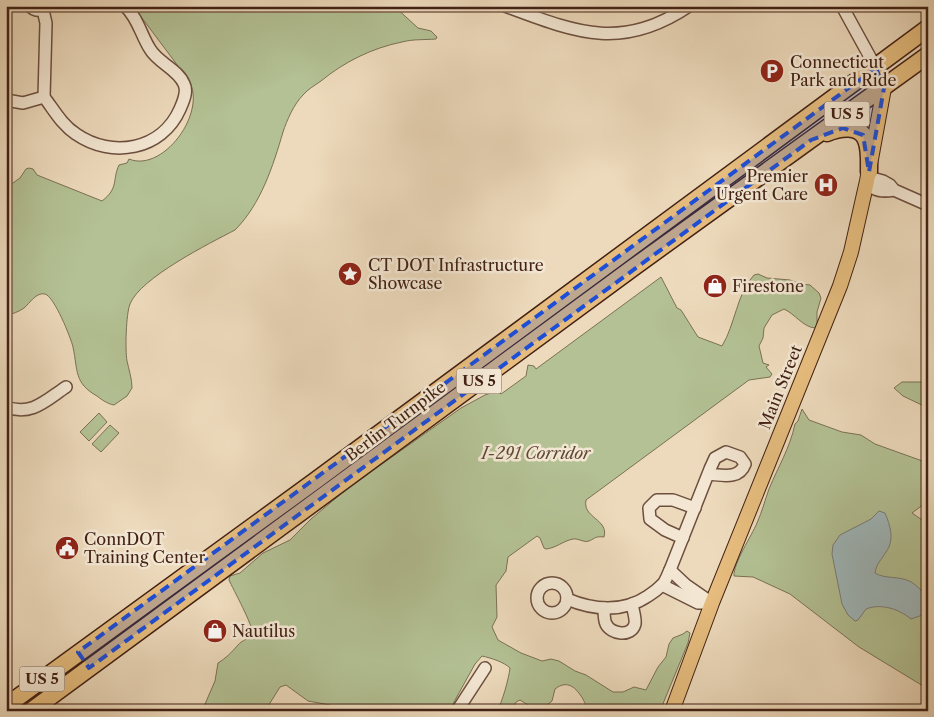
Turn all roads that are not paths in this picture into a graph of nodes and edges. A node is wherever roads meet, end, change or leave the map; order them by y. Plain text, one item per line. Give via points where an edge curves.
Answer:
1 (30, 6) edge
2 (125, 6) edge
3 (505, 6) edge
4 (689, 6) edge
5 (842, 6) edge
6 (45, 8) edge
7 (928, 28) edge
8 (928, 55) edge
9 (876, 68) junction
10 (884, 88) junction
11 (44, 97) junction
12 (6, 100) edge
13 (811, 140) junction
14 (868, 176) junction
15 (928, 205) edge
16 (608, 264) junction
17 (634, 267) junction
18 (66, 387) dead end
19 (6, 407) edge
20 (708, 474) dead end
21 (320, 488) junction
22 (695, 508) junction
23 (683, 538) junction
24 (670, 570) junction
25 (662, 585) junction
26 (567, 599) dead end
27 (712, 603) junction
28 (632, 604) junction
29 (604, 608) junction
30 (78, 652) junction
31 (89, 668) junction
32 (485, 668) dead end
33 (6, 706) edge
34 (31, 711) edge
35 (457, 711) edge
36 (672, 711) edge

1 - 6 street via 34,10
2 - 11 street via 135,18 150,50 184,83 185,98 171,126 146,144 112,147 77,135 64,124
3 - 4 street via 557,26 605,34 647,28
5 - 9 street
6 - 11 street
7 - 9 highway, Berlin Turnpike / US 5
8 - 10 highway, Berlin Turnpike / US 5
9 - 10 main road
9 - 16 highway, Berlin Turnpike / US 5
10 - 13 highway, Berlin Turnpike / US 5
10 - 14 main road, Main Street
11 - 12 street via 23,103
13 - 14 highway via 843,128 858,131 866,140
13 - 17 highway, Berlin Turnpike / US 5
14 - 15 street
14 - 27 main road, Main Street via 840,286
16 - 17 highway
16 - 21 highway, Berlin Turnpike / US 5
17 - 21 highway, Berlin Turnpike / US 5
18 - 19 street via 31,410 16,411
20 - 22 street
21 - 30 highway, Berlin Turnpike / US 5
21 - 31 highway, Berlin Turnpike / US 5
22 - 23 street
22 - 23 street via 673,500 657,500 649,508 650,519
23 - 24 street
24 - 25 street
24 - 27 street
25 - 27 street via 698,603
25 - 28 street
26 - 29 street
27 - 36 main road, Main Street
28 - 29 street
28 - 29 street via 635,623 627,632 610,629 605,623
30 - 31 highway
30 - 33 highway, Berlin Turnpike / US 5
31 - 34 highway, Berlin Turnpike / US 5
32 - 35 street

